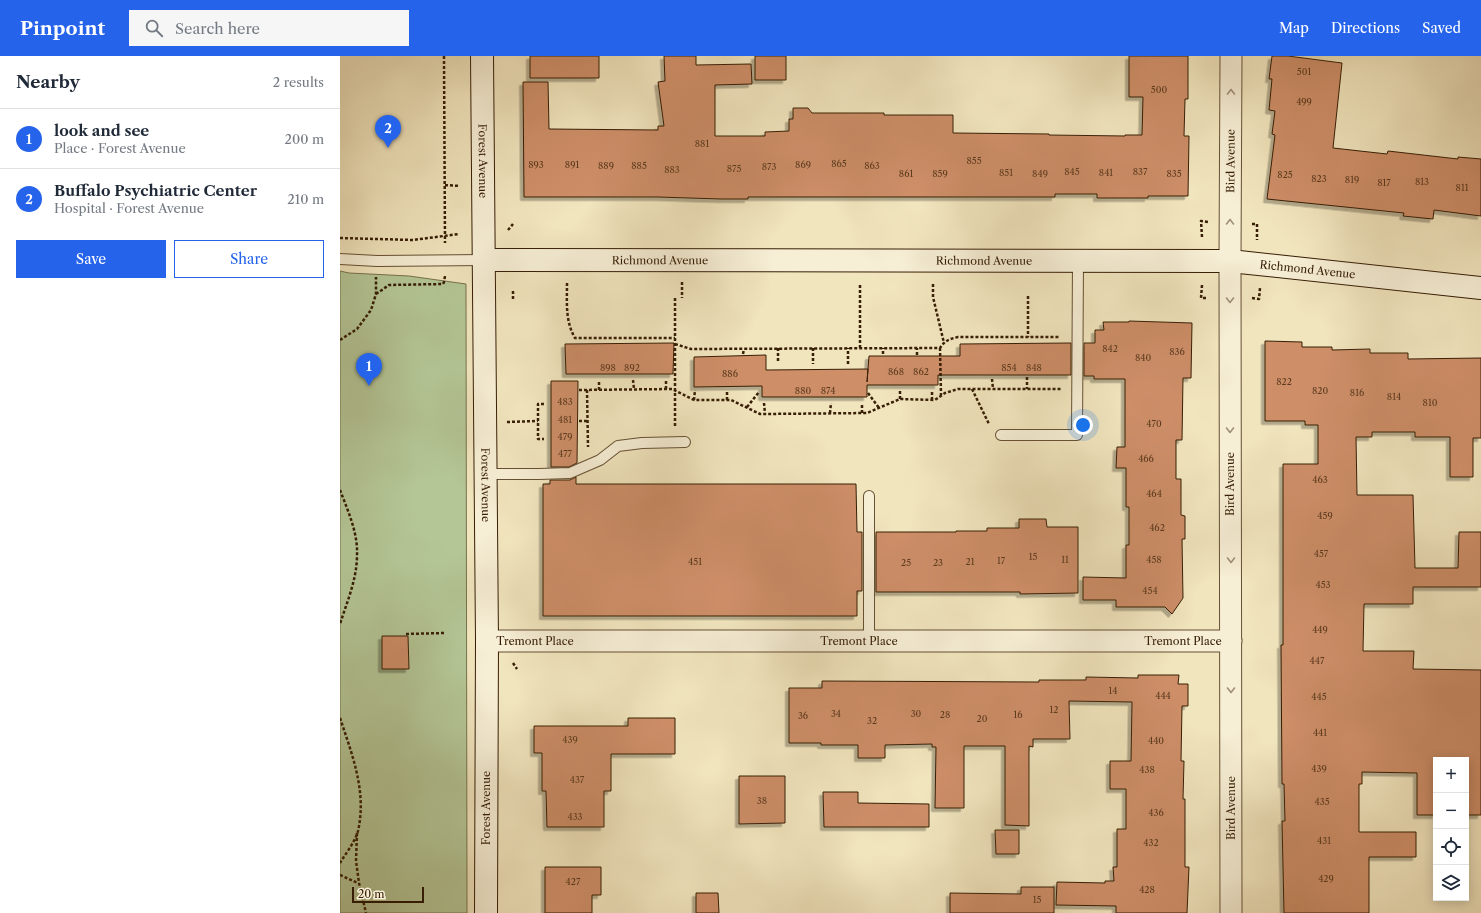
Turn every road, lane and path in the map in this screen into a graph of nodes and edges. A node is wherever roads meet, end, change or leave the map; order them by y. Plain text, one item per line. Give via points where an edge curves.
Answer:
1 (444, 56) edge
2 (482, 56) edge
3 (1231, 56) edge
4 (444, 186) junction
5 (465, 186) dead end
6 (1201, 221) dead end
7 (513, 224) dead end
8 (1257, 224) dead end
9 (508, 230) dead end
10 (458, 234) dead end
11 (445, 237) junction
12 (1202, 237) dead end
13 (340, 238) edge
14 (1257, 240) dead end
15 (340, 259) edge
16 (485, 260) junction
17 (1078, 260) junction
18 (1230, 261) junction
19 (376, 277) dead end
20 (860, 280) dead end
21 (682, 281) dead end
22 (444, 282) dead end
23 (567, 285) dead end
24 (933, 285) dead end
25 (1202, 285) dead end
26 (1260, 287) dead end
27 (1481, 288) edge
28 (513, 290) dead end
29 (376, 294) junction
30 (1028, 296) dead end
31 (675, 298) dead end
32 (682, 298) dead end
33 (1201, 298) dead end
34 (1259, 298) dead end
35 (513, 299) dead end
36 (975, 337) junction
37 (1010, 337) junction
38 (1028, 337) junction
39 (1044, 337) junction
40 (1060, 337) dead end
41 (675, 338) junction
42 (340, 340) edge
43 (1010, 342) dead end
44 (1044, 342) dead end
45 (944, 343) junction
46 (975, 343) dead end
47 (675, 344) junction
48 (710, 348) junction
49 (744, 348) junction
50 (778, 348) junction
51 (813, 348) junction
52 (848, 348) junction
53 (860, 348) junction
54 (883, 348) junction
55 (917, 348) junction
56 (940, 348) junction
57 (710, 354) dead end
58 (744, 354) dead end
59 (883, 354) dead end
60 (917, 354) dead end
61 (778, 362) dead end
62 (813, 364) dead end
63 (848, 364) dead end
64 (1027, 377) dead end
65 (992, 378) dead end
66 (599, 380) dead end
67 (633, 380) dead end
68 (666, 380) dead end
69 (972, 388) junction
70 (1064, 388) dead end
71 (634, 389) junction
72 (666, 389) junction
73 (993, 389) junction
74 (1028, 389) junction
75 (579, 390) dead end
76 (587, 390) junction
77 (599, 390) junction
78 (675, 390) junction
79 (695, 390) dead end
80 (932, 390) dead end
81 (900, 391) dead end
82 (727, 392) dead end
83 (759, 392) dead end
84 (868, 394) dead end
85 (941, 395) junction
86 (900, 399) junction
87 (694, 400) junction
88 (727, 400) junction
89 (932, 400) junction
90 (764, 403) dead end
91 (544, 404) dead end
92 (830, 404) dead end
93 (862, 404) dead end
94 (747, 407) junction
95 (879, 408) junction
96 (862, 413) junction
97 (764, 414) junction
98 (830, 414) junction
99 (538, 421) junction
100 (587, 421) junction
101 (508, 422) dead end
102 (578, 422) dead end
103 (988, 423) dead end
104 (675, 429) dead end
105 (1001, 435) dead end
106 (544, 440) dead end
107 (684, 442) dead end
108 (588, 454) dead end
109 (485, 474) junction
110 (340, 490) edge
111 (869, 496) dead end
112 (340, 624) edge
113 (444, 633) dead end
114 (406, 634) dead end
115 (487, 641) junction
116 (868, 641) junction
117 (1231, 641) junction
118 (340, 718) edge
119 (357, 832) junction
120 (340, 863) edge
121 (340, 875) edge
122 (359, 884) junction
123 (366, 913) edge
124 (486, 913) edge
125 (1231, 913) edge

1 - 4 path
2 - 16 street, Forest Avenue
18 -> 3 street, Bird Avenue
4 - 5 path
4 - 11 path
6 - 12 path
7 - 9 path
8 - 14 path
10 - 11 path
11 - 13 path via 413,240
15 - 16 lane
16 - 17 street, Richmond Avenue
16 - 109 street, Forest Avenue
17 - 18 street, Richmond Avenue
17 - 105 lane via 1077,436
18 - 27 street, Richmond Avenue
18 -> 117 street, Bird Avenue
19 - 29 path
20 - 53 path
21 - 32 path
22 - 29 path via 389,285
23 - 41 path via 567,322 575,338
24 - 45 path via 933,297
25 - 33 path
26 - 34 path
28 - 35 path
29 - 42 path via 370,310 357,329
30 - 38 path
31 - 41 path
36 - 37 path
36 - 45 path via 958,337
36 - 46 path
37 - 38 path
37 - 43 path
38 - 39 path
39 - 40 path
39 - 44 path
41 - 47 path
45 - 56 path
47 - 48 path via 685,348
47 - 78 path
48 - 49 path
48 - 57 path
49 - 50 path
49 - 58 path
50 - 51 path
50 - 61 path
51 - 52 path
51 - 62 path
52 - 53 path
52 - 63 path
53 - 54 path
54 - 55 path
54 - 59 path
55 - 56 path
55 - 60 path
56 - 85 path
64 - 74 path
65 - 73 path
66 - 77 path
67 - 71 path
68 - 72 path
69 - 73 path
69 - 85 path via 958,389
69 - 103 path
70 - 74 path
71 - 72 path
71 - 77 path
72 - 78 path
73 - 74 path
75 - 76 path
76 - 77 path
76 - 100 path
78 - 87 path
78 - 104 path
79 - 87 path
80 - 89 path
81 - 86 path
82 - 88 path
83 - 94 path
84 - 95 path
85 - 89 path
86 - 89 path
86 - 95 path
87 - 88 path
88 - 94 path
90 - 97 path
91 - 99 path via 538,404
92 - 98 path
93 - 96 path
94 - 97 path
95 - 96 path
96 - 98 path
97 - 98 path
99 - 101 path
99 - 106 path via 538,439
100 - 102 path
100 - 108 path
107 - 109 lane via 618,446 600,460 570,473
109 - 115 street, Forest Avenue
110 - 112 path via 353,524 357,555 353,582
111 - 116 lane
113 - 114 path
115 - 116 street, Tremont Place
115 - 124 street, Forest Avenue
116 - 117 street, Tremont Place
117 -> 125 street, Bird Avenue
118 - 119 path via 356,766 362,799
119 - 120 path
119 - 122 path via 356,861
121 - 122 path
122 - 123 path

